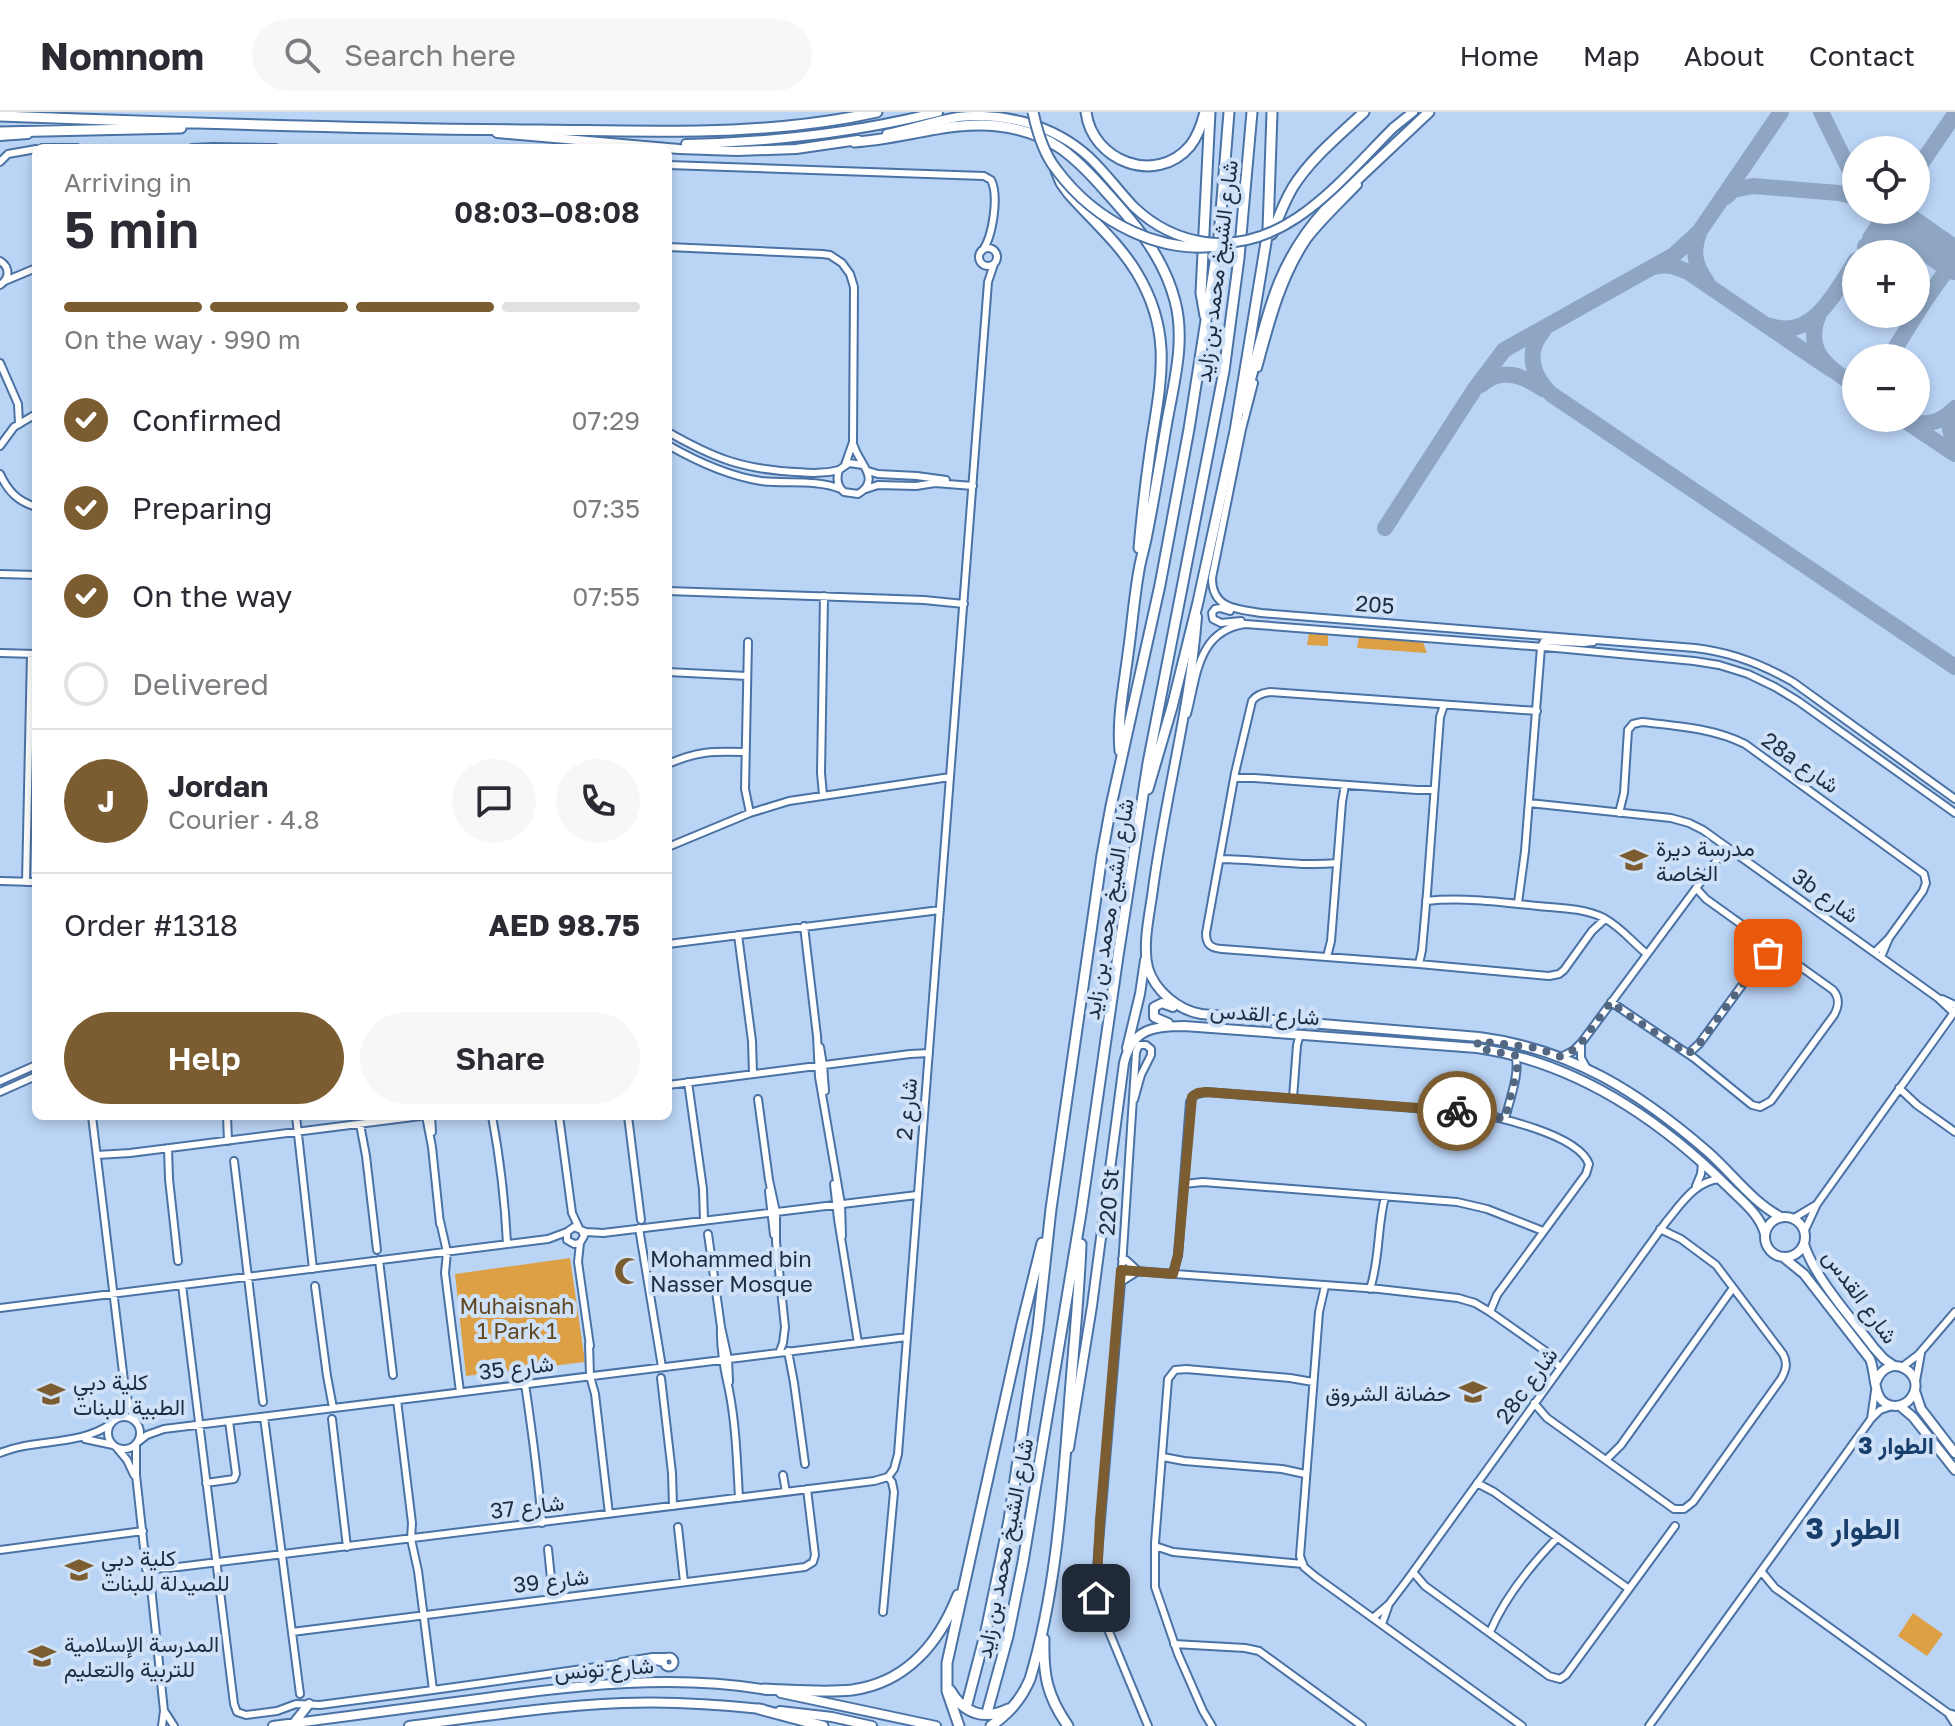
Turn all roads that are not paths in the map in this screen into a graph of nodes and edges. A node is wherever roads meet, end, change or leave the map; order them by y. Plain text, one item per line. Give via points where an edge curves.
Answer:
1 (877, 112) edge
2 (938, 112) edge
3 (1033, 112) edge
4 (1086, 112) edge
5 (1207, 112) edge
6 (1229, 112) edge
7 (1252, 112) edge
8 (1272, 112) edge
9 (1364, 112) edge
10 (1406, 112) edge
11 (1413, 112) edge
12 (1429, 112) edge
13 (0, 116) edge
14 (257, 125) junction
15 (1393, 128) junction
16 (472, 130) junction
17 (0, 135) edge
18 (854, 142) junction
19 (635, 144) edge
20 (672, 144) edge
21 (672, 147) edge
22 (32, 150) edge
23 (0, 162) edge
24 (672, 165) edge
25 (1055, 169) junction
26 (1368, 170) junction
27 (1229, 244) junction
28 (672, 247) edge
29 (982, 251) junction
30 (2, 261) edge
31 (983, 264) junction
32 (994, 264) junction
33 (1263, 264) junction
34 (32, 270) edge
35 (28, 271) junction
36 (988, 282) junction
37 (2, 283) edge
38 (1207, 320) junction
39 (0, 363) edge
40 (18, 404) junction
41 (32, 413) edge
42 (32, 416) edge
43 (19, 424) junction
44 (1235, 431) junction
45 (672, 434) edge
46 (853, 442) junction
47 (0, 446) edge
48 (672, 447) edge
49 (842, 468) junction
50 (865, 468) junction
51 (0, 474) edge
52 (953, 482) junction
53 (973, 484) junction
54 (841, 489) junction
55 (866, 489) junction
56 (32, 506) edge
57 (1139, 568) junction
58 (0, 574) edge
59 (32, 575) edge
60 (672, 591) edge
61 (824, 596) junction
62 (964, 601) junction
63 (1198, 602) junction
64 (1261, 613) junction
65 (1260, 624) junction
66 (1600, 640) junction
67 (748, 642) dead end
68 (1529, 646) junction
69 (1541, 647) junction
70 (1556, 648) junction
71 (0, 653) edge
72 (32, 654) edge
73 (1540, 663) junction
74 (672, 672) edge
75 (747, 676) junction
76 (1441, 705) junction
77 (1537, 713) junction
78 (1180, 730) junction
79 (745, 752) junction
80 (1121, 762) junction
81 (672, 763) edge
82 (1234, 776) junction
83 (950, 780) junction
84 (1342, 785) junction
85 (1434, 792) junction
86 (823, 795) junction
87 (1955, 799) edge
88 (1529, 805) junction
89 (32, 806) edge
90 (1141, 807) junction
91 (750, 813) junction
92 (1622, 813) junction
93 (1955, 813) edge
94 (672, 845) edge
95 (1727, 847) junction
96 (1220, 857) junction
97 (1336, 866) junction
98 (0, 881) edge
99 (26, 882) junction
100 (32, 882) edge
101 (1694, 891) junction
102 (1427, 897) junction
103 (1521, 904) junction
104 (940, 912) junction
105 (1594, 914) junction
106 (1605, 919) junction
107 (804, 926) junction
108 (1592, 931) junction
109 (738, 935) junction
110 (672, 943) edge
111 (1770, 946) junction
112 (1146, 947) junction
113 (1649, 952) junction
114 (1878, 954) junction
115 (1330, 957) junction
116 (1421, 964) junction
117 (1609, 1005) junction
118 (1955, 1009) edge
119 (1228, 1017) junction
120 (1184, 1026) junction
121 (1300, 1034) junction
122 (1582, 1042) junction
123 (1477, 1048) junction
124 (1537, 1048) junction
125 (1126, 1052) junction
126 (1515, 1055) junction
127 (929, 1056) junction
128 (1691, 1056) junction
129 (1561, 1057) junction
130 (821, 1066) junction
131 (32, 1067) edge
132 (1586, 1067) junction
133 (756, 1074) junction
134 (32, 1078) edge
135 (0, 1081) edge
136 (691, 1082) junction
137 (672, 1084) edge
138 (1898, 1091) junction
139 (0, 1092) edge
140 (1293, 1098) junction
141 (758, 1099) dead end
142 (1134, 1100) junction
143 (1505, 1119) junction
144 (92, 1120) edge
145 (228, 1120) edge
146 (294, 1120) edge
147 (390, 1120) edge
148 (427, 1120) edge
149 (495, 1120) edge
150 (561, 1120) edge
151 (628, 1120) edge
152 (363, 1123) junction
153 (296, 1132) junction
154 (1955, 1132) edge
155 (231, 1140) junction
156 (166, 1148) junction
157 (97, 1157) junction
158 (234, 1161) dead end
159 (1702, 1163) junction
160 (1720, 1179) junction
161 (1184, 1180) junction
162 (1695, 1189) junction
163 (1376, 1196) junction
164 (1385, 1197) junction
165 (917, 1198) junction
166 (1817, 1204) junction
167 (838, 1205) junction
168 (1051, 1209) junction
169 (773, 1212) junction
170 (572, 1213) junction
171 (1081, 1213) junction
172 (1380, 1213) junction
173 (1781, 1217) junction
174 (1794, 1218) junction
175 (641, 1220) dead end
176 (707, 1220) junction
177 (1666, 1222) junction
178 (1523, 1223) junction
179 (642, 1228) junction
180 (1660, 1229) junction
181 (1805, 1230) junction
182 (568, 1231) junction
183 (1543, 1231) junction
184 (708, 1234) dead end
185 (1765, 1234) junction
186 (581, 1235) junction
187 (1537, 1238) junction
188 (551, 1239) junction
189 (1681, 1239) junction
190 (570, 1243) junction
191 (510, 1244) junction
192 (1804, 1244) junction
193 (377, 1250) dead end
194 (444, 1252) junction
195 (1783, 1257) junction
196 (1122, 1259) junction
197 (379, 1260) junction
198 (178, 1261) dead end
199 (578, 1262) junction
200 (313, 1269) junction
201 (1121, 1270) junction
202 (1138, 1271) junction
203 (1375, 1272) junction
204 (1177, 1274) junction
205 (247, 1277) junction
206 (1121, 1282) junction
207 (182, 1285) junction
208 (315, 1286) dead end
209 (1315, 1286) junction
210 (1325, 1286) junction
211 (1733, 1288) junction
212 (1370, 1289) junction
213 (1379, 1289) junction
214 (114, 1294) junction
215 (1497, 1295) junction
216 (1738, 1295) junction
217 (1722, 1305) junction
218 (1482, 1307) junction
219 (0, 1308) edge
220 (1319, 1312) junction
221 (1490, 1312) junction
222 (1955, 1312) edge
223 (907, 1340) junction
224 (856, 1343) junction
225 (1923, 1350) junction
226 (791, 1351) junction
227 (779, 1353) junction
228 (1548, 1353) junction
229 (725, 1359) junction
230 (1566, 1359) junction
231 (659, 1367) junction
232 (1898, 1367) junction
233 (1560, 1368) junction
234 (393, 1375) dead end
235 (593, 1376) junction
236 (661, 1378) dead end
237 (1313, 1380) junction
238 (124, 1381) junction
239 (527, 1384) junction
240 (1876, 1386) junction
241 (1915, 1388) junction
242 (460, 1392) junction
243 (397, 1400) junction
244 (263, 1402) dead end
245 (1534, 1403) junction
246 (1896, 1406) junction
247 (331, 1408) junction
248 (1529, 1410) junction
249 (264, 1417) junction
250 (1547, 1418) junction
251 (332, 1419) dead end
252 (1871, 1419) junction
253 (229, 1421) junction
254 (112, 1422) junction
255 (137, 1423) junction
256 (199, 1425) junction
257 (164, 1429) junction
258 (77, 1439) junction
259 (137, 1443) junction
260 (116, 1447) junction
261 (2, 1451) edge
262 (1955, 1453) edge
263 (1163, 1460) junction
264 (1609, 1462) junction
265 (805, 1464) dead end
266 (1065, 1466) junction
267 (1955, 1470) edge
268 (1306, 1471) junction
269 (783, 1475) dead end
270 (888, 1477) junction
271 (1479, 1481) junction
272 (137, 1483) junction
273 (206, 1483) junction
274 (807, 1489) junction
275 (786, 1492) junction
276 (742, 1498) junction
277 (676, 1506) junction
278 (609, 1514) junction
279 (544, 1522) junction
280 (1675, 1526) dead end
281 (678, 1527) dead end
282 (143, 1531) junction
283 (1554, 1536) junction
284 (414, 1538) junction
285 (1155, 1546) junction
286 (347, 1547) junction
287 (548, 1549) dead end
288 (0, 1550) edge
289 (1173, 1552) junction
290 (282, 1555) junction
291 (1155, 1556) junction
292 (216, 1563) junction
293 (1303, 1563) junction
294 (969, 1566) junction
295 (148, 1571) junction
296 (1761, 1571) junction
297 (1413, 1572) junction
298 (1756, 1578) junction
299 (1408, 1579) junction
300 (684, 1582) junction
301 (1425, 1586) junction
302 (1775, 1588) junction
303 (1629, 1589) junction
304 (553, 1598) junction
305 (1389, 1604) junction
306 (1046, 1609) junction
307 (883, 1612) dead end
308 (1498, 1613) junction
309 (423, 1615) junction
310 (1373, 1618) junction
311 (1382, 1624) junction
312 (1483, 1627) junction
313 (292, 1632) junction
314 (1490, 1632) junction
315 (1174, 1644) junction
316 (1195, 1646) junction
317 (1178, 1654) junction
318 (665, 1660) dead end
319 (947, 1684) junction
320 (764, 1689) junction
321 (433, 1690) junction
322 (300, 1694) dead end
323 (967, 1704) dead end
324 (1015, 1705) junction
325 (303, 1706) junction
326 (759, 1709) junction
327 (988, 1709) dead end
328 (164, 1711) junction
329 (1951, 1714) edge
330 (294, 1723) junction
331 (1955, 1724) edge
332 (162, 1726) edge
333 (174, 1726) edge
334 (273, 1726) edge
335 (409, 1726) edge
336 (823, 1726) edge
337 (872, 1726) edge
338 (936, 1726) edge
339 (959, 1726) edge
340 (991, 1726) edge
341 (1068, 1726) edge
342 (1148, 1726) edge
343 (1212, 1726) edge
344 (1362, 1726) edge
345 (1522, 1726) edge
346 (1649, 1726) edge

1 - 16 highway via 736,130
2 - 20 main road via 802,137
3 - 25 highway, bridge
4 - 5 highway via 1089,128 1106,151 1127,163 1150,166 1172,160 1190,146
5 - 38 highway via 1201,293
6 - 38 highway, شارع الشيخ محمد بن زايد
7 - 90 highway, شارع الشيخ محمد بن زايد via 1224,371
8 - 33 highway
9 - 33 highway via 1294,184
10 - 15 main road
11 - 15 main road
12 - 26 highway
13 - 14 highway
14 - 16 highway
14 - 17 highway
15 - 27 main road, bridge via 1304,214 1260,237
16 - 19 main road
18 - 21 main road via 737,151
18 - 27 main road, bridge via 961,117 1026,121 1075,145 1151,222 1192,240
18 - 57 highway via 970,125 1041,137 1076,159 1151,245 1175,302 1179,338
22 - 23 street via 8,154
24 - 29 street via 984,176 995,191 990,236
25 - 27 highway, bridge via 1102,215 1141,235 1182,246
25 - 57 highway, bridge via 1069,194 1130,261 1159,326 1162,368
26 - 44 highway via 1313,223 1288,261 1271,301
26 - 64 street, 205 via 1291,268 1242,429 1212,586 1226,605
28 - 46 street via 822,254 842,263 854,287
29 - 31 street
29 - 32 street via 994,251
30 - 35 street
30 - 37 street via 8,275
31 - 32 street
31 - 36 street
32 - 36 street
33 - 44 highway
34 - 35 street
35 - 37 street
36 - 53 street, شارع 2
38 - 80 highway, شارع الشيخ محمد بن زايد via 1175,508
39 - 40 street
40 - 41 street
40 - 43 street
42 - 43 street
43 - 47 street
44 - 63 highway
45 - 49 street via 751,468 816,473
46 - 49 street
46 - 50 street
48 - 54 street via 737,476
49 - 50 street via 854,462
49 - 54 street via 837,480
50 - 52 street
50 - 55 street
51 - 56 street via 11,494
52 - 53 street
52 - 55 street
53 - 62 street, شارع 2
54 - 55 street via 853,494
57 - 80 highway via 1119,721
58 - 59 street
60 - 61 street
61 - 62 street
61 - 86 street
62 - 83 street, شارع 2
63 - 78 main road, شارع القدس
63 - 90 highway
64 - 65 street via 1217,608 1212,613 1218,623
64 - 66 street, 205
65 - 68 street, 205
65 - 78 street, 205 via 1234,626 1210,643
66 - 69 street via 1544,641
66 - 87 street, 205 via 1707,649 1759,664 1793,682
67 - 75 street
68 - 69 street, 205
68 - 73 street
69 - 70 street, 205
69 - 73 street
70 - 73 street
70 - 93 street, 205 via 1694,661 1748,674 1798,701
71 - 72 street
73 - 77 street
74 - 75 street
75 - 79 street
76 - 77 street
76 - 82 street via 1259,695 1252,701
76 - 85 street
77 - 88 street
78 - 112 main road, شارع القدس
79 - 81 street via 704,752
79 - 91 street
80 - 168 highway, شارع الشيخ محمد بن زايد via 1102,855
82 - 84 street
82 - 96 street
83 - 86 street
83 - 104 street, شارع 2
84 - 85 street
84 - 97 street
85 - 102 street
86 - 91 street
88 - 92 street, 3b شارع
88 - 103 street
89 - 99 street
90 - 171 highway, شارع الشيخ محمد بن زايد
91 - 94 street
92 - 95 street, 3b شارع via 1680,820
92 - 114 street, 28a شارع via 1628,730 1636,723 1705,730 1745,744 1924,874 1925,887
95 - 101 street
95 - 114 street, 3b شارع
96 - 97 street
96 - 115 street via 1206,933 1211,947
97 - 115 street
98 - 99 street
99 - 100 street
101 - 111 street
101 - 113 street
102 - 103 street
102 - 116 street
103 - 105 street
104 - 107 street
104 - 127 street, شارع 2
105 - 106 street
105 - 108 street
106 - 108 street
106 - 113 street
107 - 109 street
107 - 130 street
108 - 116 street via 1556,975
109 - 110 street
109 - 133 street
111 - 128 street
111 - 128 street via 1833,990 1838,997 1834,1015 1764,1106 1752,1105
112 - 119 main road, شارع القدس via 1150,973 1172,1002 1193,1013
112 - 125 main road
113 - 117 street
114 - 118 street, 3b شارع
115 - 116 street
117 - 122 street
117 - 128 street
118 - 138 street
119 - 120 main road via 1193,1016 1162,1003 1154,1007 1157,1020
119 - 124 main road, شارع القدس via 1479,1037
120 - 121 main road, شارع القدس
120 - 125 main road, شارع القدس via 1147,1030
121 - 123 main road, شارع القدس
121 - 140 street
122 - 129 street
122 - 132 street
123 - 124 main road via 1480,1041
123 - 126 main road, شارع القدس
124 - 129 main road, شارع القدس
125 - 266 main road
126 - 143 street via 1517,1070
126 - 159 main road, شارع القدس via 1608,1093
127 - 130 street
127 - 165 street, شارع 2
129 - 132 main road, شارع القدس
130 - 133 street
130 - 167 street
131 - 135 street
132 - 173 main road, شارع القدس via 1665,1117
133 - 136 street
134 - 139 street
136 - 137 street
136 - 176 street
138 - 154 street
138 - 166 street
140 - 143 street
140 - 161 street via 1194,1095
141 - 169 street
142 - 142 street, 220 St via 1151,1055 1146,1045 1139,1045 1136,1052
142 - 196 street, 220 St
143 - 183 street via 1559,1139 1589,1164
144 - 157 street
145 - 155 street
146 - 153 street
147 - 152 street
148 - 194 street
149 - 191 street
150 - 170 street
151 - 175 street
152 - 153 street
152 - 193 street
153 - 155 street
153 - 200 street
155 - 156 street
156 - 157 street
156 - 198 street
157 - 214 street
158 - 205 street
159 - 160 main road, شارع القدس
159 - 162 street, 28c شارع
160 - 162 street, 28c شارع
160 - 185 main road, شارع القدس via 1756,1215
161 - 163 street
161 - 204 street
162 - 177 street, 28c شارع
163 - 164 street
163 - 172 street
164 - 172 street
164 - 178 street via 1472,1205
165 - 167 street
165 - 223 street, شارع 2
166 - 174 street
166 - 181 street
167 - 169 street
167 - 224 street
168 - 294 highway
168 - 323 highway, شارع الشيخ محمد بن زايد via 1009,1520
169 - 176 street
169 - 227 street via 786,1332
170 - 182 street
170 - 186 street
171 - 266 highway
171 - 327 highway, شارع الشيخ محمد بن زايد via 1023,1562
172 - 203 street
173 - 174 main road
173 - 185 main road
174 - 181 main road
176 - 179 street
177 - 180 street, 28c شارع
177 - 189 street
178 - 183 street
178 - 187 street
179 - 186 street
179 - 231 street
180 - 189 street
180 - 230 street, 28c شارع
181 - 192 main road
182 - 186 street via 574,1227
182 - 188 street
182 - 190 street
183 - 187 street
184 - 229 street
185 - 195 main road via 1769,1249
186 - 190 street
186 - 199 street
187 - 215 street
188 - 190 street
188 - 191 street
189 - 211 street via 1716,1265
190 - 199 street
191 - 194 street
192 - 195 main road via 1796,1254
192 - 232 main road, شارع القدس via 1818,1274 1874,1348
194 - 197 street
194 - 242 street
195 - 240 main road, شارع القدس via 1804,1274 1866,1353
196 - 201 street, 220 St
196 - 202 street
197 - 200 street
197 - 234 street
199 - 235 street
200 - 205 street
201 - 202 street
201 - 206 street, 220 St
202 - 204 street
202 - 206 street
203 - 212 street
203 - 213 street
204 - 209 street
205 - 207 street
205 - 244 street
206 - 342 street, 220 St via 1095,1595
207 - 214 street
207 - 256 street
208 - 247 street
209 - 210 street
209 - 220 street
210 - 212 street
210 - 220 street
211 - 216 street
211 - 217 street
212 - 213 street
213 - 218 street via 1449,1296
214 - 219 street
214 - 238 street
215 - 218 street
215 - 221 street
216 - 217 street
216 - 264 street via 1783,1354 1786,1370 1693,1502 1674,1509
217 - 264 street
218 - 221 street
220 - 237 street
221 - 228 street
222 - 225 street
223 - 224 street, شارع 35
223 - 270 street, شارع 2 via 897,1459
224 - 226 street, شارع 35
225 - 232 street
225 - 241 street
226 - 227 street, شارع 35
226 - 265 street
227 - 229 street, شارع 35
228 - 230 street
228 - 233 street
229 - 231 street, شارع 35
229 - 276 street
230 - 233 street, 28c شارع
231 - 235 street, شارع 35
232 - 240 main road via 1882,1371
232 - 241 main road via 1911,1374
233 - 245 street, 28c شارع
235 - 239 street, شارع 35
235 - 278 street
236 - 277 street
237 - 263 street via 1175,1370 1168,1383
237 - 268 street
238 - 254 street via 121,1406
238 - 255 street
239 - 242 street, شارع 35
239 - 279 street
240 - 246 main road via 1881,1400
240 - 252 street
241 - 246 main road via 1909,1400
241 - 262 main road via 1921,1409
242 - 243 street, شارع 35
243 - 247 street, شارع 35
243 - 284 street
245 - 248 street, 28c شارع
245 - 250 street
246 - 252 street
246 - 267 main road via 1918,1423
247 - 249 street, شارع 35
248 - 250 street
248 - 271 street, 28c شارع
249 - 253 street, شارع 35
249 - 290 street
250 - 264 street
251 - 286 street
252 - 296 street
253 - 256 street, شارع 35
253 - 273 street via 236,1474 234,1479
254 - 255 street via 128,1417
254 - 258 street
254 - 260 street via 109,1438
255 - 257 street, شارع 35
255 - 259 street
256 - 257 street, شارع 35
256 - 273 street
257 - 259 street, شارع 35
258 - 260 street
258 - 261 street
259 - 260 street via 127,1449
259 - 272 street
260 - 272 street
263 - 268 street
263 - 285 street
266 - 306 highway
268 - 293 street
269 - 275 street
270 - 274 street, شارع 37
270 - 307 street, شارع 2 via 894,1492
271 - 283 street
271 - 297 street, 28c شارع
272 - 282 street
273 - 292 street
274 - 275 street, شارع 37
274 - 300 street, شارع 39 via 813,1562
275 - 276 street, شارع 37
276 - 277 street, شارع 37
277 - 278 street, شارع 37
278 - 279 street, شارع 37
279 - 284 street, شارع 37
280 - 303 street
281 - 300 street
282 - 288 street
282 - 295 street
283 - 303 street
283 - 308 street
284 - 286 street, شارع 37
284 - 309 street
285 - 289 street
285 - 291 street
286 - 290 street, شارع 37
287 - 304 street
289 - 291 street
289 - 293 street
290 - 292 street, شارع 37
290 - 313 street
291 - 315 street via 1155,1587
292 - 295 street, شارع 37
292 - 325 street via 234,1706 246,1715
293 - 310 street
294 - 319 highway
294 - 320 highway via 945,1625 898,1674 855,1689
295 - 328 street
296 - 298 street
296 - 302 street
297 - 299 street, 28c شارع
297 - 301 street
298 - 302 street
298 - 346 street
299 - 301 street
299 - 305 street, 28c شارع
300 - 304 street, شارع 39
301 - 312 street
302 - 329 street
303 - 314 street via 1564,1677 1551,1678
304 - 309 street, شارع 39
305 - 310 street, 28c شارع
305 - 311 street, 28c شارع
306 - 324 highway via 1030,1679
306 - 341 highway via 1045,1680
308 - 312 street
308 - 314 street
309 - 313 street, شارع 39
309 - 321 street
310 - 311 street
311 - 345 street
312 - 314 street
313 - 322 street
315 - 316 street
315 - 317 street
316 - 317 street
316 - 344 street via 1259,1651
317 - 343 street
318 - 321 street
319 - 324 highway via 972,1713 994,1715
319 - 339 highway
320 - 330 main road, شارع تونس via 619,1682
320 - 338 main road, شارع تونس
321 - 325 street
324 - 340 highway
325 - 330 main road
326 - 335 main road, شارع تونس via 622,1703
326 - 336 highway
326 - 337 main road, شارع تونس
328 - 332 street
328 - 333 street
329 - 331 street
330 - 334 main road, شارع تونس

